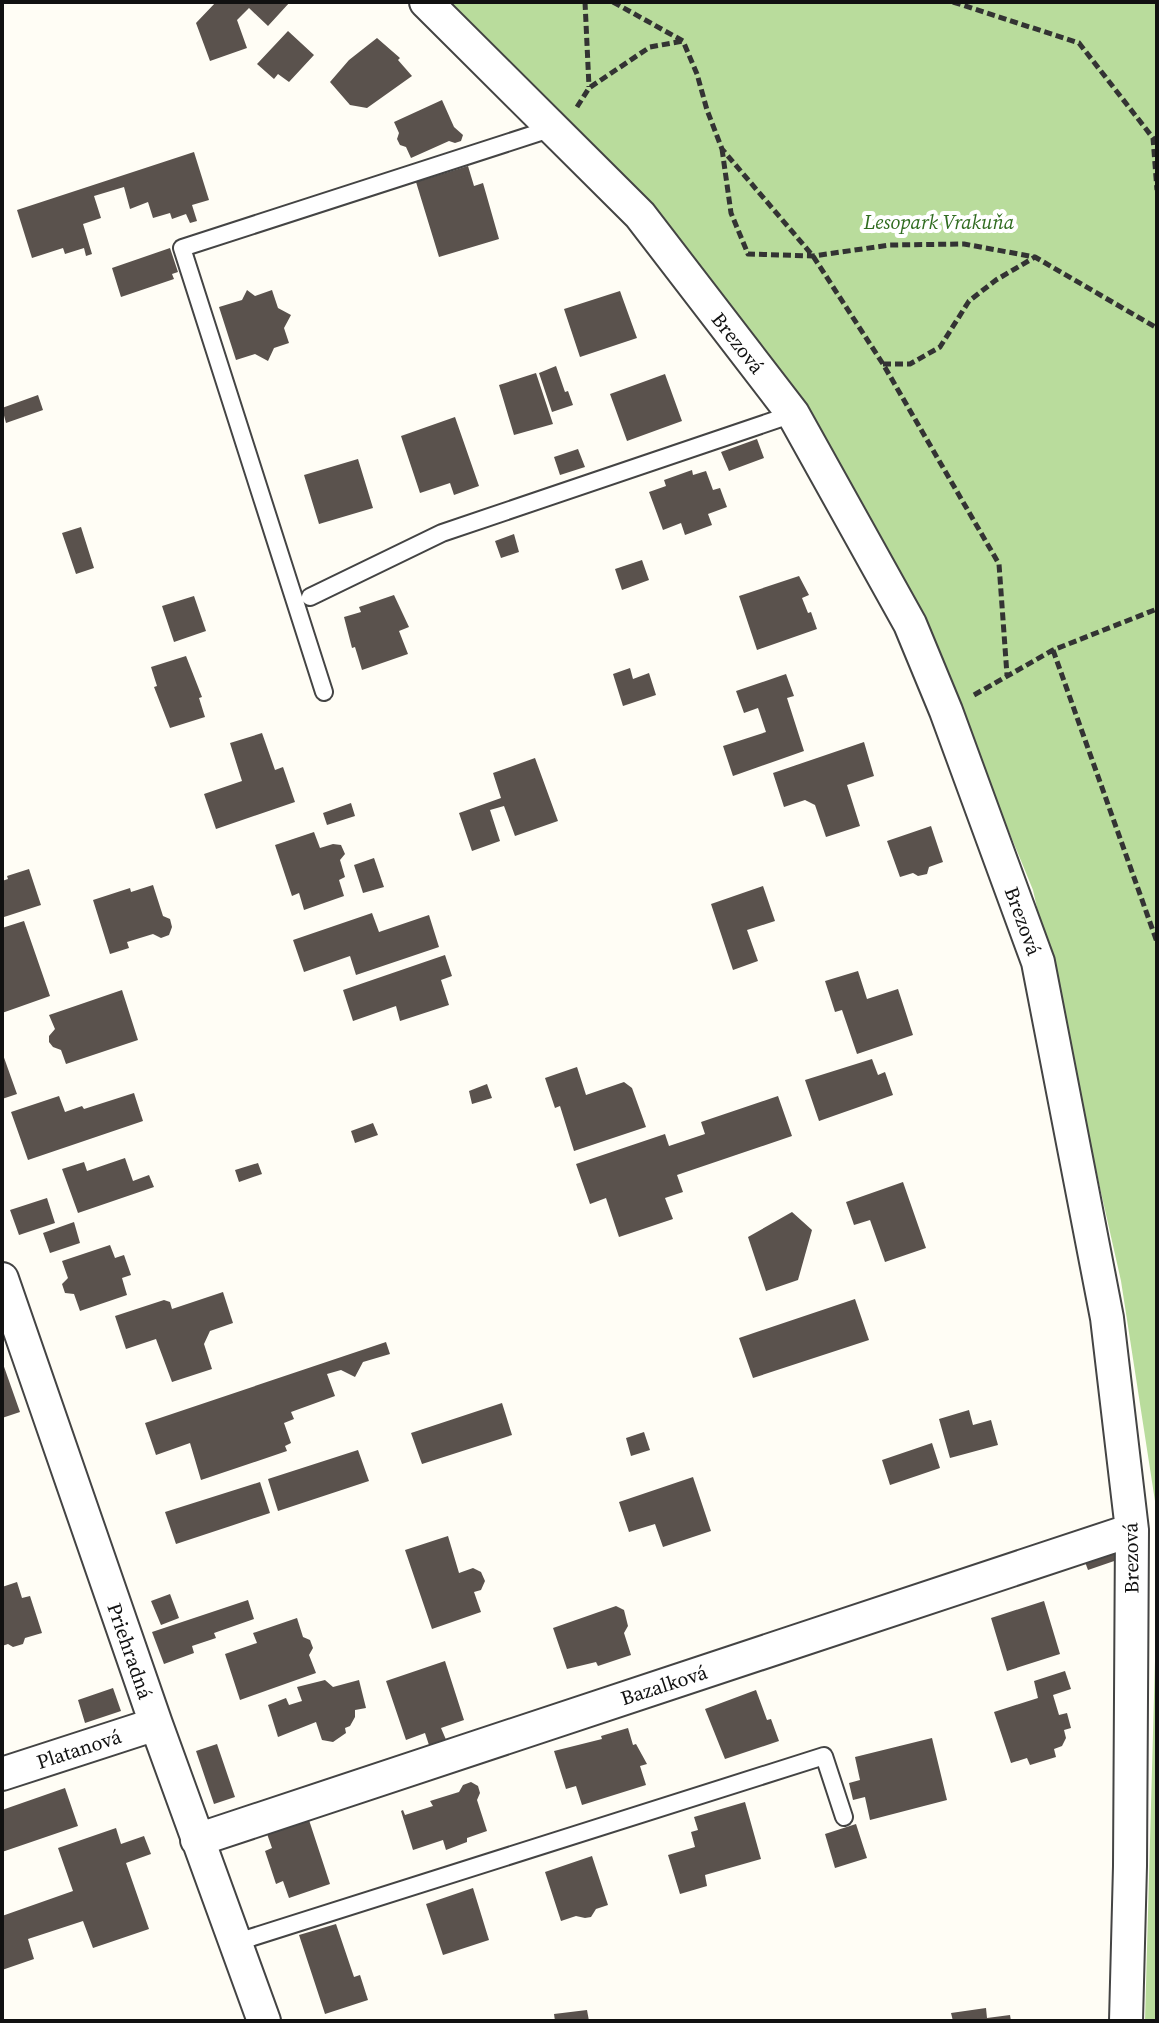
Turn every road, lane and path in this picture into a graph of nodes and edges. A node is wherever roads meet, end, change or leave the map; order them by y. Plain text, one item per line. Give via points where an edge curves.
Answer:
1 (426, 2) edge
2 (585, 2) edge
3 (613, 2) edge
4 (953, 2) edge
5 (683, 41) junction
6 (589, 88) junction
7 (556, 132) junction
8 (722, 149) junction
9 (1157, 190) edge
10 (813, 256) junction
11 (1035, 257) junction
12 (1157, 328) edge
13 (883, 364) junction
14 (793, 414) junction
15 (310, 597) dead end
16 (1157, 609) edge
17 (1053, 650) junction
18 (324, 692) dead end
19 (1155, 935) edge
20 (1157, 942) edge
21 (2, 1279) edge
22 (8, 1317) edge
23 (1132, 1530) junction
24 (156, 1724) junction
25 (2, 1774) edge
26 (844, 1817) dead end
27 (197, 1840) junction
28 (234, 1943) junction
29 (264, 2021) edge
30 (1126, 2021) edge

1 - 7 street, Brezová
2 - 6 path
3 - 5 path
4 - 9 path via 1079,43 1153,138
5 - 6 path via 650,47
5 - 8 path
6 - 7 path
7 - 14 street, Brezová via 640,215
7 - 18 lane via 182,248
8 - 10 path
8 - 10 path via 731,213 748,254
10 - 11 path via 890,245 964,244
10 - 13 path
11 - 12 path
11 - 13 path via 969,301 940,347 910,364
13 - 17 path via 999,564 1007,675
14 - 15 lane via 442,533
14 - 23 street, Brezová via 910,624 1038,962 1107,1318
16 - 17 path
17 - 19 path
19 - 20 path
21 - 22 street, Priehradná
22 - 24 street, Priehradná
23 - 27 street, Bazalková
23 - 30 street, Brezová
24 - 25 street, Platanová
24 - 27 street, Priehradná
26 - 28 lane via 824,1756
27 - 28 street, Priehradná
28 - 29 street, Priehradná

